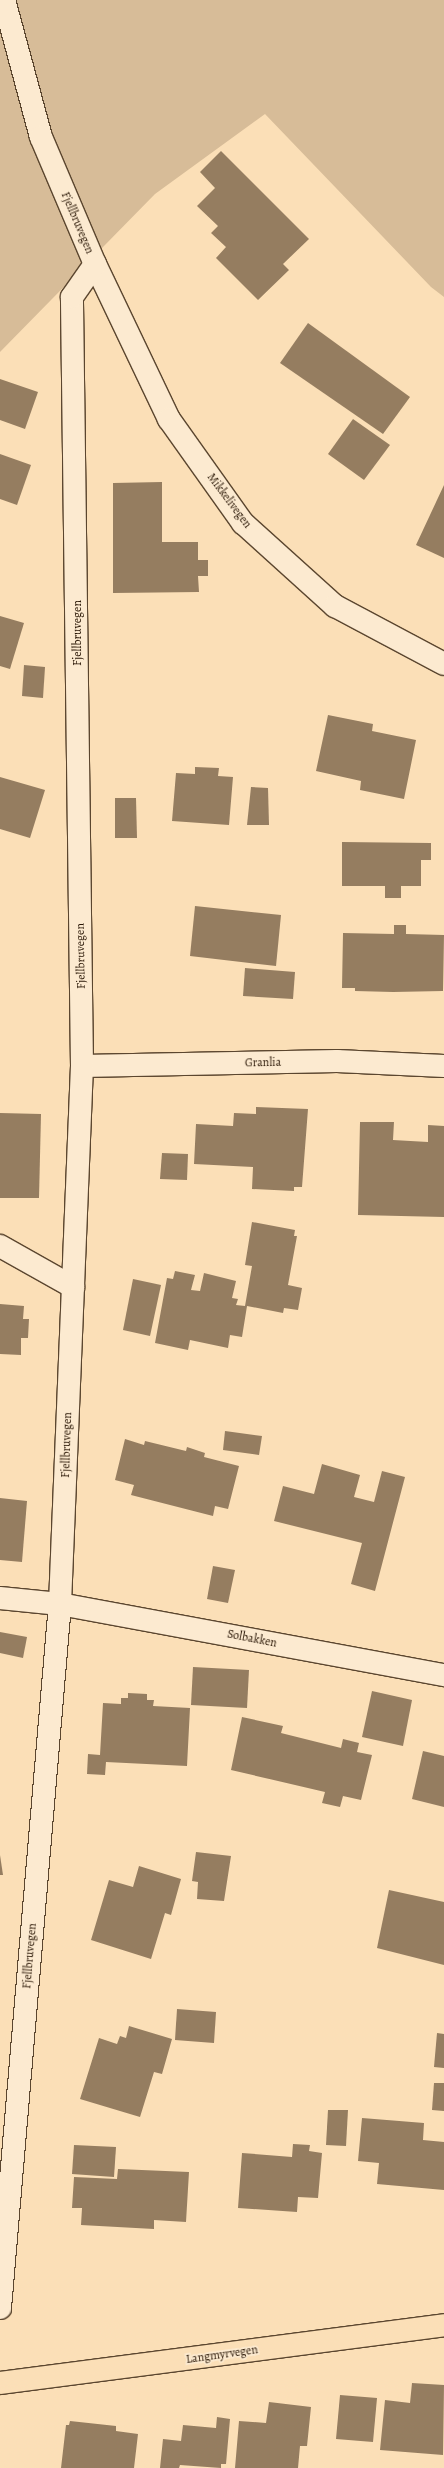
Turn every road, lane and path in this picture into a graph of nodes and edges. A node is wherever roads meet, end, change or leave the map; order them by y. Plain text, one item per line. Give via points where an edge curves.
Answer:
1 (4, 0) edge
2 (95, 264) junction
3 (444, 664) edge
4 (82, 1066) junction
5 (444, 1066) edge
6 (0, 1246) edge
7 (73, 1287) junction
8 (0, 1598) edge
9 (60, 1604) junction
10 (444, 1675) edge
11 (0, 2308) edge
12 (444, 2325) edge
13 (0, 2383) edge

1 - 2 street, Fjellbruvegen via 41,137
2 - 3 street, Mikkelivegen via 169,419 243,523 335,606
2 - 4 street, Fjellbruvegen via 72,298
4 - 5 street, Granlia via 337,1061
4 - 7 street, Fjellbruvegen
6 - 7 street
7 - 9 street, Fjellbruvegen
8 - 9 street
9 - 10 street, Solbakken
9 - 11 street, Fjellbruvegen
12 - 13 main road, Langmyrvegen

